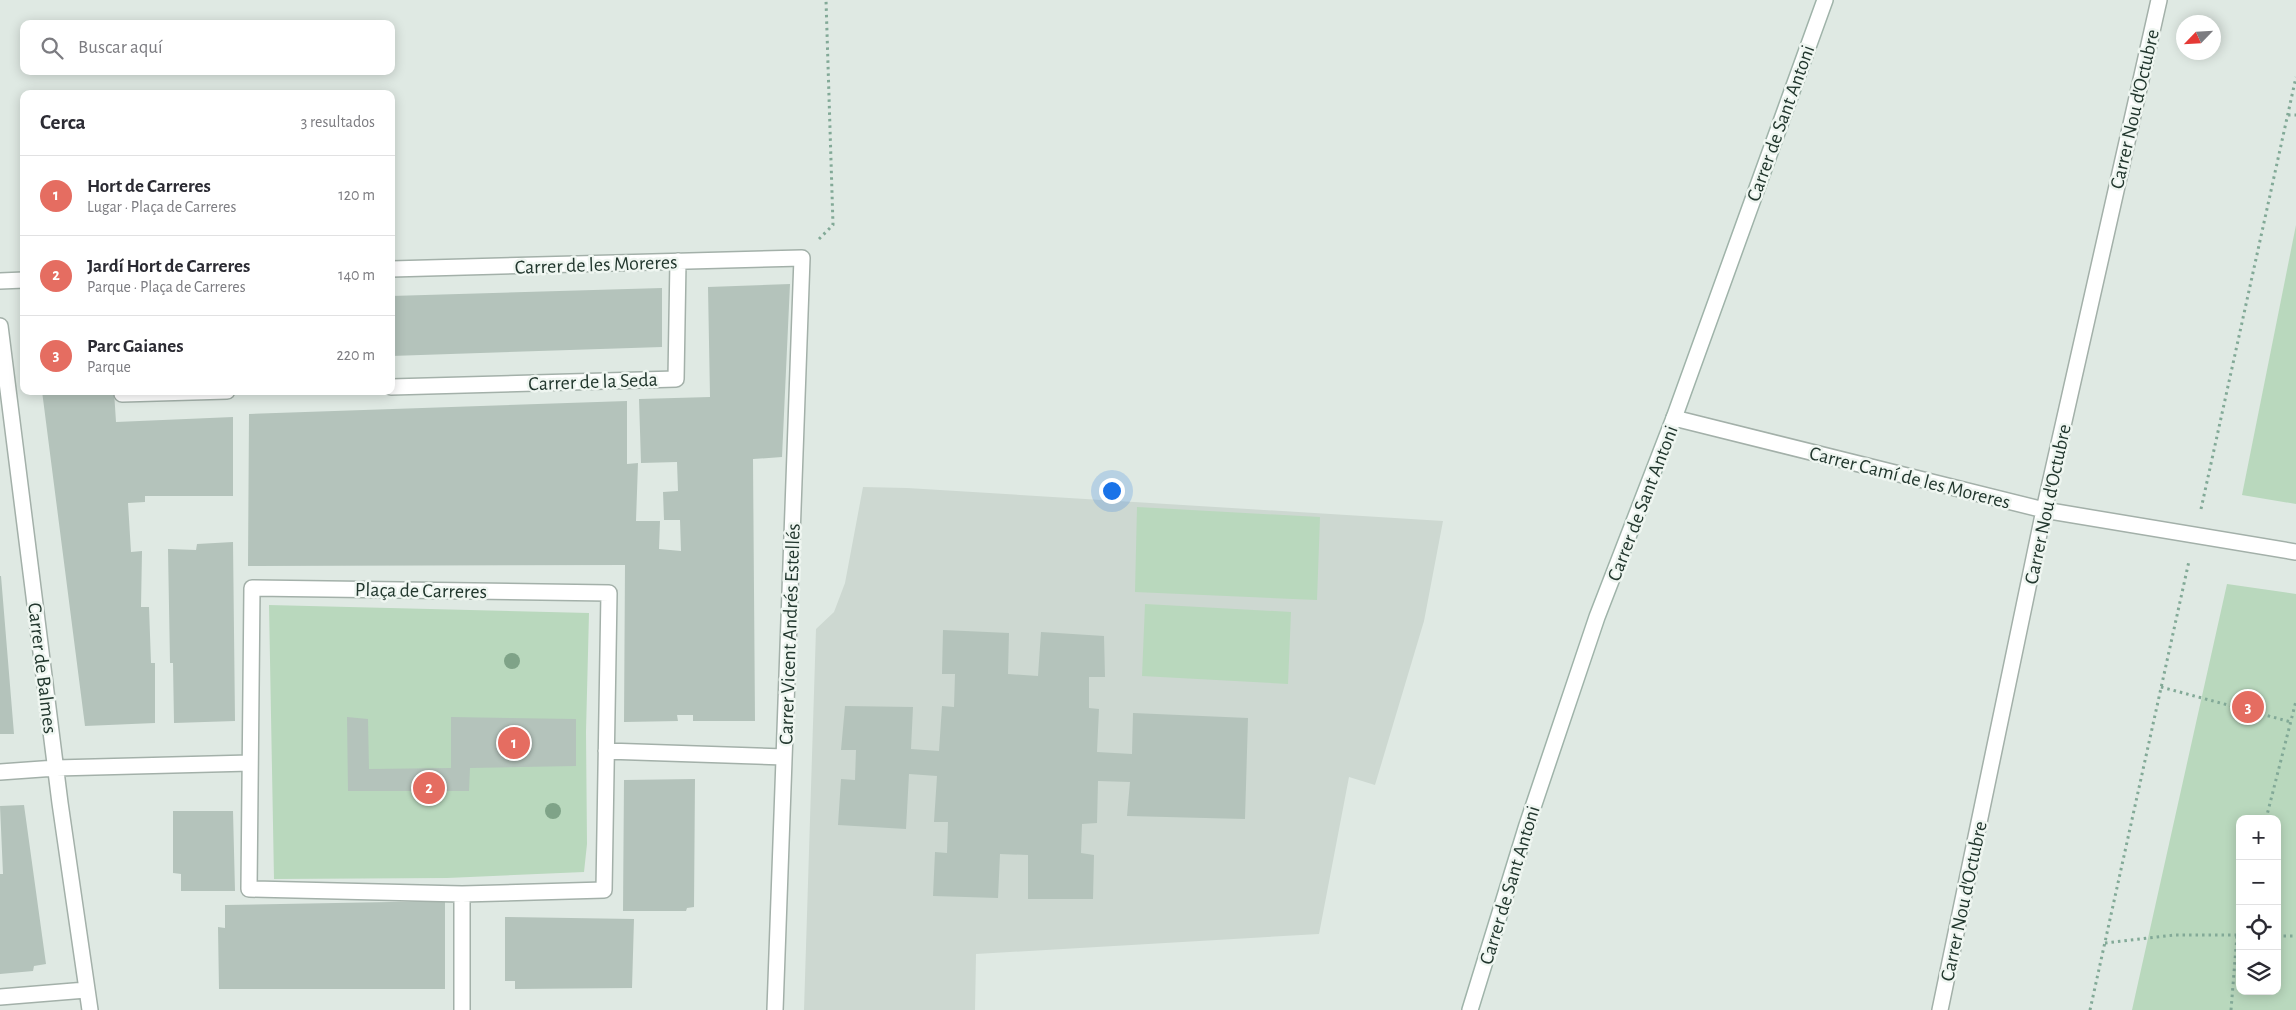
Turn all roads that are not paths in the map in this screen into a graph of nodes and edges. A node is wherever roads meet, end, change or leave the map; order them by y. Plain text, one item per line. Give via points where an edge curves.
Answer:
1 (1825, 0) edge
2 (2159, 0) edge
3 (802, 258) joint
4 (678, 262) junction
5 (395, 269) edge
6 (20, 280) edge
7 (0, 281) edge
8 (0, 326) edge
9 (395, 387) edge
10 (1674, 418) junction
11 (7, 449) edge
12 (2044, 510) junction
13 (2296, 552) edge
14 (606, 751) junction
15 (784, 757) junction
16 (250, 763) junction
17 (56, 768) junction
18 (0, 772) edge
19 (462, 894) junction
20 (86, 990) junction
21 (0, 997) edge
22 (90, 1010) edge
23 (462, 1010) edge
24 (776, 1010) edge
25 (1470, 1010) edge
26 (1940, 1010) edge

1 - 10 street, Carrer de Sant Antoni
2 - 12 street, Carrer Nou d'Octubre
3 - 4 street, Carrer de les Moreres
3 - 15 street, Carrer Vicent Andrés Estellés
4 - 5 street, Carrer de les Moreres
4 - 9 street, Carrer de la Seda via 676,379
6 - 7 street
8 - 11 street, Carrer de Balmes
10 - 12 street, Carrer Camí de les Moreres
10 - 25 street, Carrer de Sant Antoni via 1597,617 1527,825
11 - 17 street, Carrer de Balmes
12 - 13 street, Carrer Camí de les Moreres
12 - 26 street, Carrer Nou d'Octubre
14 - 15 street
14 - 16 street, Plaça de Carreres via 609,594 252,588
14 - 19 street, Plaça de Carreres via 604,890
15 - 24 street, Carrer Vicent Andrés Estellés
16 - 17 street
16 - 19 street, Plaça de Carreres via 249,889
17 - 18 street
17 - 20 street, Carrer de Balmes
19 - 23 street
20 - 21 street
20 - 22 street, Carrer de Balmes

